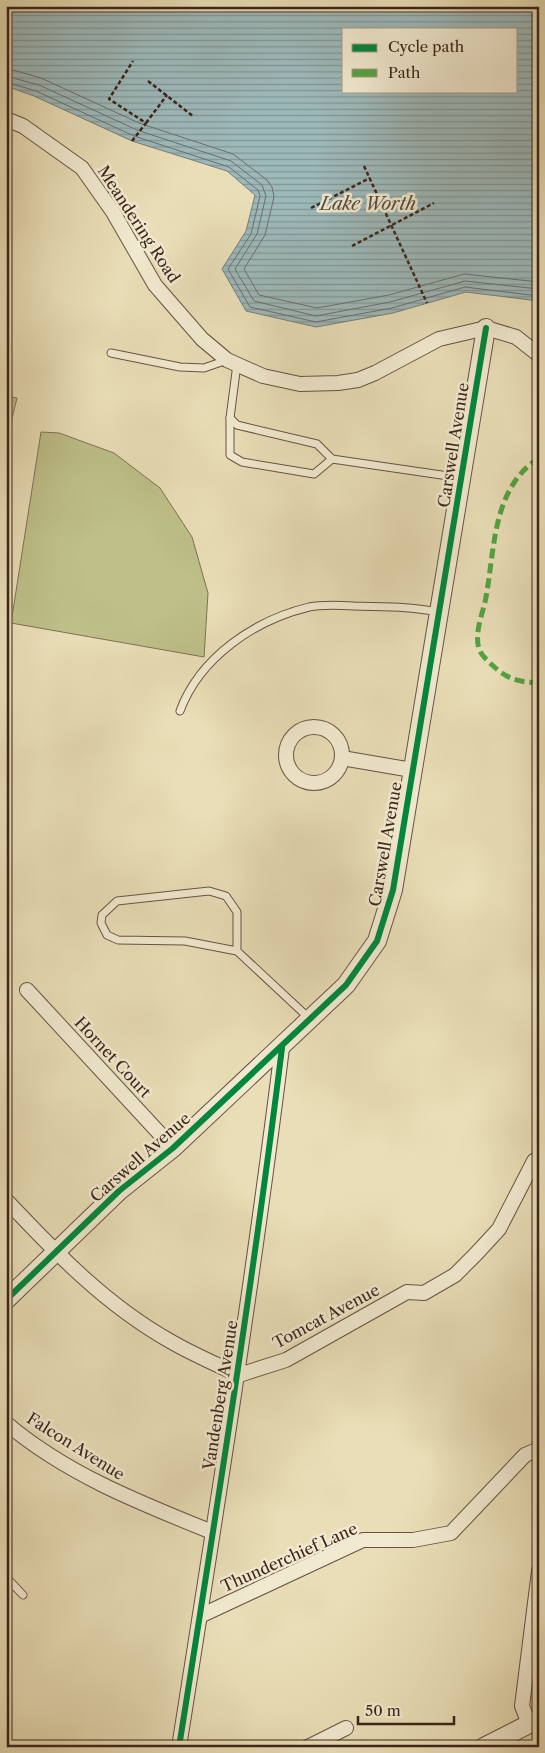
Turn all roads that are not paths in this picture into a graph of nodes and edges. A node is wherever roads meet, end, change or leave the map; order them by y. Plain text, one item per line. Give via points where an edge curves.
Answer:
1 (6, 120) edge
2 (486, 328) junction
3 (111, 352) dead end
4 (539, 354) edge
5 (232, 362) junction
6 (230, 418) junction
7 (332, 459) junction
8 (462, 478) junction
9 (438, 612) junction
10 (180, 711) dead end
11 (342, 758) junction
12 (412, 770) junction
13 (237, 951) junction
14 (28, 990) dead end
15 (311, 1020) junction
16 (282, 1048) junction
17 (173, 1148) junction
18 (539, 1162) edge
19 (6, 1200) edge
20 (56, 1253) junction
21 (6, 1300) edge
22 (239, 1374) junction
23 (6, 1423) edge
24 (539, 1449) edge
25 (212, 1532) junction
26 (539, 1571) edge
27 (6, 1577) edge
28 (23, 1595) dead end
29 (200, 1616) junction
30 (534, 1721) edge
31 (346, 1728) dead end
32 (179, 1747) edge
33 (308, 1747) edge
34 (484, 1747) edge

1 - 5 street, Meandering Road via 23,126 82,168 155,285 202,339
2 - 4 street, Meandering Road via 516,337
2 - 5 street, Meandering Road via 439,339 358,380 300,384 263,376
2 - 8 street, Carswell Avenue
3 - 5 lane via 180,367 204,368
5 - 6 lane
6 - 7 lane via 237,425 317,444
6 - 7 lane via 230,455 242,462 314,474
7 - 8 lane
8 - 9 street, Carswell Avenue
9 - 10 lane via 413,607 328,605 273,618 239,638 212,661 187,693
9 - 12 street, Carswell Avenue
11 - 11 street via 335,736 319,727 300,730 288,744 286,753 287,762 296,777 313,782 330,778
11 - 12 street
12 - 15 street, Carswell Avenue via 393,890 377,941 346,985
13 - 13 lane via 237,912 226,896 209,891 117,901 102,915 107,935 118,940 185,941
13 - 15 lane
14 - 17 street, Hornet Court
15 - 16 street, Carswell Avenue
16 - 17 street, Carswell Avenue
16 - 22 street, Vandenberg Avenue
17 - 20 street, Carswell Avenue via 119,1191
18 - 22 street, Tomcat Avenue via 534,1162 498,1229 455,1275 424,1293 407,1292 286,1360
19 - 20 street
20 - 21 street, Carswell Avenue
20 - 22 street via 102,1294 147,1326 170,1341
22 - 25 street, Vandenberg Avenue
23 - 25 street, Falcon Avenue via 91,1480
24 - 29 street, Thunderchief Lane via 525,1455 451,1533 413,1540 363,1540
25 - 29 street, Vandenberg Avenue
26 - 30 street via 522,1706
27 - 28 lane
29 - 32 street, Vandenberg Avenue
30 - 34 street
31 - 33 street

